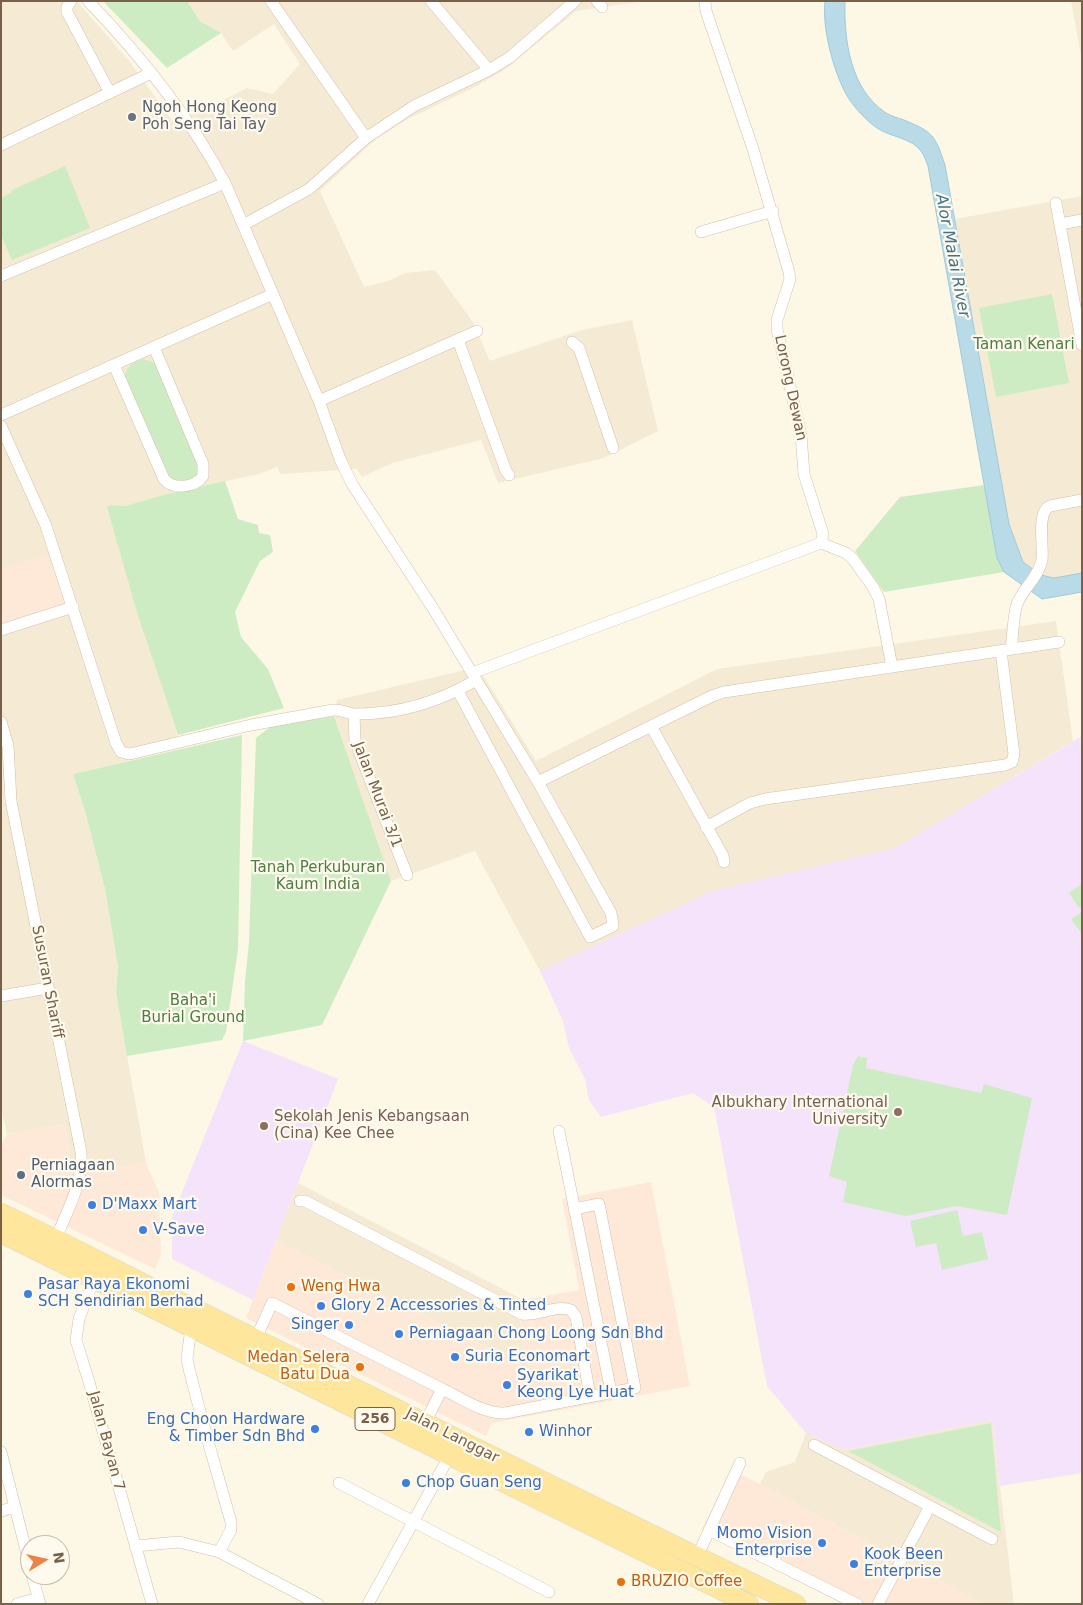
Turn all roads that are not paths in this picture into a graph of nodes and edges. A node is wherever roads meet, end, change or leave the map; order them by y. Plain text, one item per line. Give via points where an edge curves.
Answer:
1 (71, 1) edge
2 (88, 1) edge
3 (271, 1) edge
4 (431, 1) edge
5 (575, 1) edge
6 (705, 1) edge
7 (489, 70) junction
8 (151, 73) junction
9 (110, 93) junction
10 (366, 138) junction
11 (1, 146) edge
12 (225, 183) junction
13 (1056, 204) dead end
14 (773, 211) junction
15 (1082, 220) edge
16 (1060, 224) junction
17 (243, 225) junction
18 (701, 232) dead end
19 (1, 276) edge
20 (273, 294) junction
21 (477, 331) dead end
22 (458, 340) junction
23 (572, 342) dead end
24 (1082, 345) edge
25 (154, 347) junction
26 (114, 365) junction
27 (319, 401) junction
28 (1, 415) edge
29 (1, 426) edge
30 (613, 448) dead end
31 (509, 474) dead end
32 (1082, 500) edge
33 (821, 543) junction
34 (73, 607) junction
35 (1, 630) edge
36 (1059, 642) dead end
37 (1006, 650) junction
38 (892, 667) junction
39 (474, 677) junction
40 (458, 691) junction
41 (354, 714) junction
42 (1, 722) edge
43 (651, 726) junction
44 (5, 762) edge
45 (538, 782) junction
46 (706, 827) junction
47 (724, 862) dead end
48 (407, 875) dead end
49 (48, 988) junction
50 (1, 996) edge
51 (559, 1131) dead end
52 (300, 1201) dead end
53 (574, 1209) junction
54 (1, 1213) edge
55 (1, 1233) edge
56 (56, 1238) junction
57 (94, 1279) junction
58 (191, 1328) junction
59 (252, 1347) junction
60 (442, 1389) junction
61 (610, 1392) junction
62 (590, 1396) junction
63 (425, 1423) junction
64 (814, 1445) dead end
65 (1, 1452) edge
66 (450, 1455) junction
67 (740, 1463) dead end
68 (339, 1483) dead end
69 (930, 1506) junction
70 (14, 1507) junction
71 (1, 1511) edge
72 (414, 1522) junction
73 (710, 1530) junction
74 (22, 1535) edge
75 (992, 1539) dead end
76 (135, 1546) junction
77 (219, 1552) junction
78 (697, 1557) junction
79 (35, 1585) edge
80 (549, 1592) dead end
81 (39, 1601) edge
82 (17, 1604) edge
83 (152, 1604) edge
84 (318, 1604) edge
85 (368, 1604) edge
86 (749, 1604) edge
87 (796, 1604) edge
88 (857, 1604) edge
89 (878, 1604) edge

1 - 9 street via 68,12
2 - 8 street
3 - 10 street
4 - 7 street
5 - 7 street via 509,58
6 - 14 street, Lorong Dewan
7 - 10 street via 414,106
8 - 9 street
8 - 12 street via 208,152
9 - 11 street
10 - 17 street via 309,188
12 - 17 street
12 - 19 street
13 - 16 street
14 - 18 street
14 - 33 street, Lorong Dewan via 790,279 777,328 801,435 804,474 823,534
15 - 16 street
16 - 24 street
17 - 20 street
20 - 25 street
20 - 27 street
21 - 22 street
22 - 27 street
22 - 31 street
23 - 30 street via 579,348
25 - 26 street
25 - 26 street via 203,464 203,476 195,483 174,486 164,479
26 - 28 street
27 - 39 street via 352,484
29 - 34 street via 44,519
32 - 37 street via 1045,508 1042,560 1018,603
33 - 38 street via 846,553 873,587 879,599
33 - 39 street
34 - 35 street
34 - 41 street via 118,748 126,754 333,710
36 - 37 street
37 - 38 street
37 - 46 street via 1012,762 765,799 750,803
38 - 43 street via 724,692
39 - 40 street
39 - 45 street
40 - 41 street via 407,709
40 - 45 street via 590,937 613,926 611,914
41 - 48 street, Jalan Murai 3/1 via 355,741
42 - 44 street, Susuran Shariff via 7,739
43 - 45 street
43 - 46 street
44 - 49 street, Susuran Shariff
46 - 47 street
49 - 50 street
49 - 56 street, Susuran Shariff via 82,1167 80,1182
51 - 53 street
52 - 62 street via 522,1314 564,1308 571,1310 576,1317
53 - 61 street
53 - 61 street via 599,1204 635,1388
54 - 56 main road, Jalan Langgar / 256
55 - 57 main road, Jalan Langgar / 256
56 - 59 main road, Jalan Langgar / 256 via 159,1292
57 - 58 main road, Jalan Langgar / 256
57 - 76 street, Jalan Bayan 7 via 79,1320 76,1340
58 - 59 main road, Jalan Langgar / 256
58 - 77 street via 189,1368 232,1530
59 - 60 street via 272,1303
59 - 63 main road, Jalan Langgar / 256
59 - 66 main road, Jalan Langgar / 256
60 - 62 street via 496,1413
60 - 63 street
61 - 62 street
63 - 78 main road, Jalan Langgar / 256
64 - 69 street
65 - 70 street
66 - 72 street
66 - 86 main road, Jalan Langgar / 256
67 - 73 street
68 - 72 street
69 - 75 street
69 - 89 street
70 - 71 street
70 - 74 street
72 - 80 street
72 - 85 street
73 - 78 street
73 - 88 street
76 - 77 street via 179,1542
76 - 83 street, Jalan Bayan 7
77 - 84 street
78 - 87 main road, Jalan Langgar / 256
79 - 81 street
81 - 82 street

